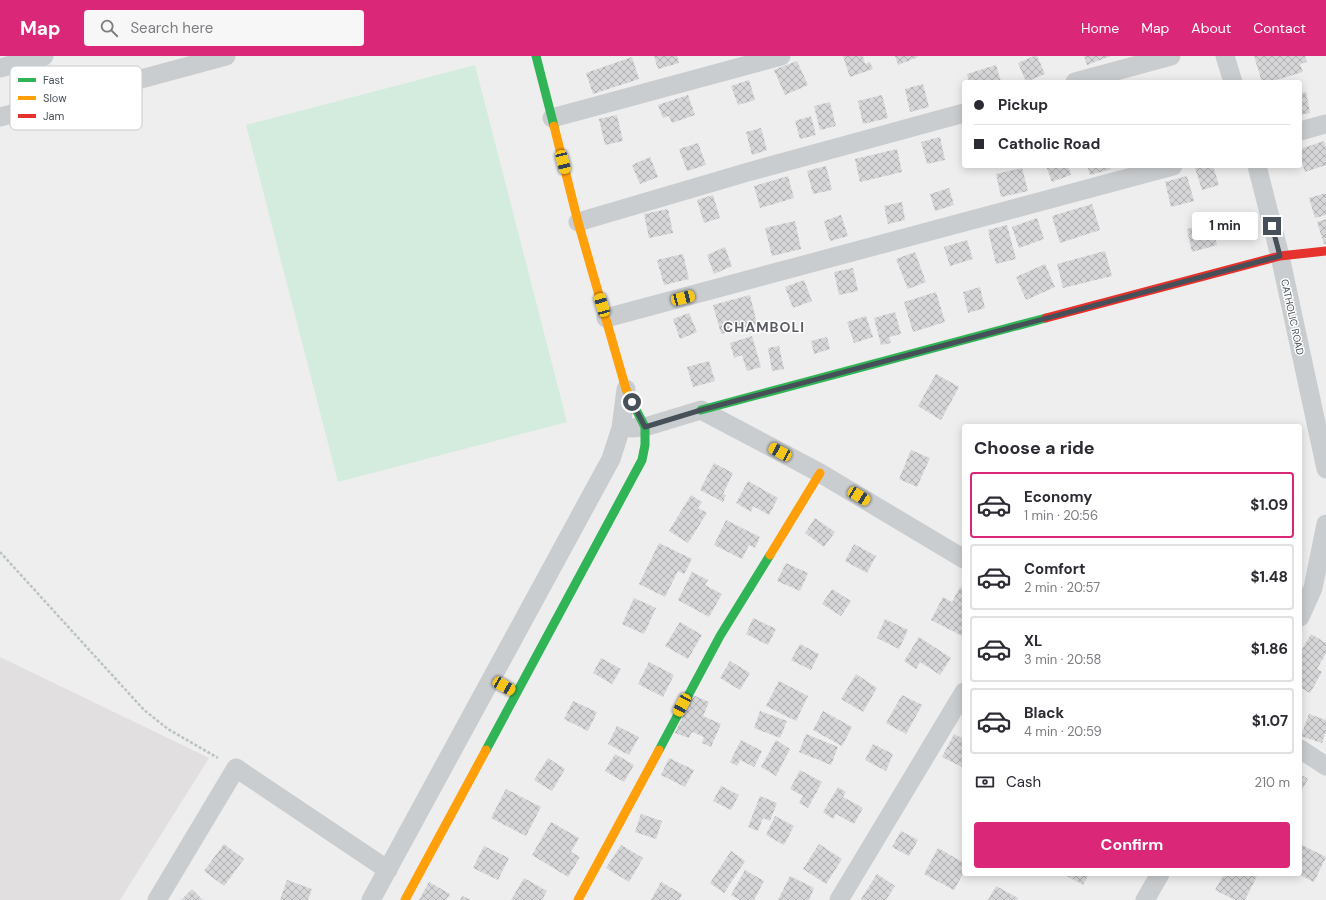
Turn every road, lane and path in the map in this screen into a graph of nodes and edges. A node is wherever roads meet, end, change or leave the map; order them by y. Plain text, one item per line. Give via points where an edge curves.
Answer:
1 (44, 56) edge
2 (226, 56) edge
3 (536, 56) edge
4 (781, 56) edge
5 (1171, 56) edge
6 (1225, 56) edge
7 (8, 63) edge
8 (142, 79) edge
9 (1082, 80) edge
10 (1232, 80) edge
11 (962, 113) edge
12 (10, 114) edge
13 (0, 117) edge
14 (552, 118) junction
15 (1326, 124) edge
16 (1302, 130) edge
17 (1165, 168) edge
18 (1258, 168) edge
19 (578, 222) junction
20 (1326, 251) edge
21 (1280, 256) junction
22 (606, 318) junction
23 (626, 389) junction
24 (701, 410) junction
25 (645, 427) junction
26 (621, 428) junction
27 (1326, 469) edge
28 (820, 473) junction
29 (1326, 524) edge
30 (0, 552) edge
31 (962, 558) edge
32 (1319, 591) edge
33 (1302, 614) edge
34 (492, 678) junction
35 (517, 693) junction
36 (962, 695) edge
37 (1302, 750) edge
38 (1326, 766) edge
39 (236, 768) junction
40 (388, 870) junction
41 (1159, 876) edge
42 (157, 900) edge
43 (371, 900) edge
44 (405, 900) edge
45 (578, 900) edge
46 (838, 900) edge
47 (1145, 900) edge

1 - 7 street
2 - 8 street
3 - 14 street
4 - 14 street
5 - 9 street
6 - 10 street
11 - 19 street
12 - 13 street
14 - 19 street
15 - 16 street
17 - 22 street
18 - 21 street, CATHOLIC ROAD
19 - 22 street
20 - 21 street
21 - 24 street
21 - 27 street, CATHOLIC ROAD
22 - 23 street
23 - 25 street
23 - 26 street
24 - 25 street
24 - 28 street
25 - 26 street
25 - 35 street via 642,460
26 - 34 street via 611,460
28 - 31 street
28 - 45 street via 720,636
29 - 32 street
30 - 39 path via 144,710 168,729
32 - 33 street
34 - 35 street
34 - 40 street
35 - 44 street
36 - 46 street
37 - 38 street
39 - 40 street
39 - 42 street
40 - 43 street
41 - 47 street

